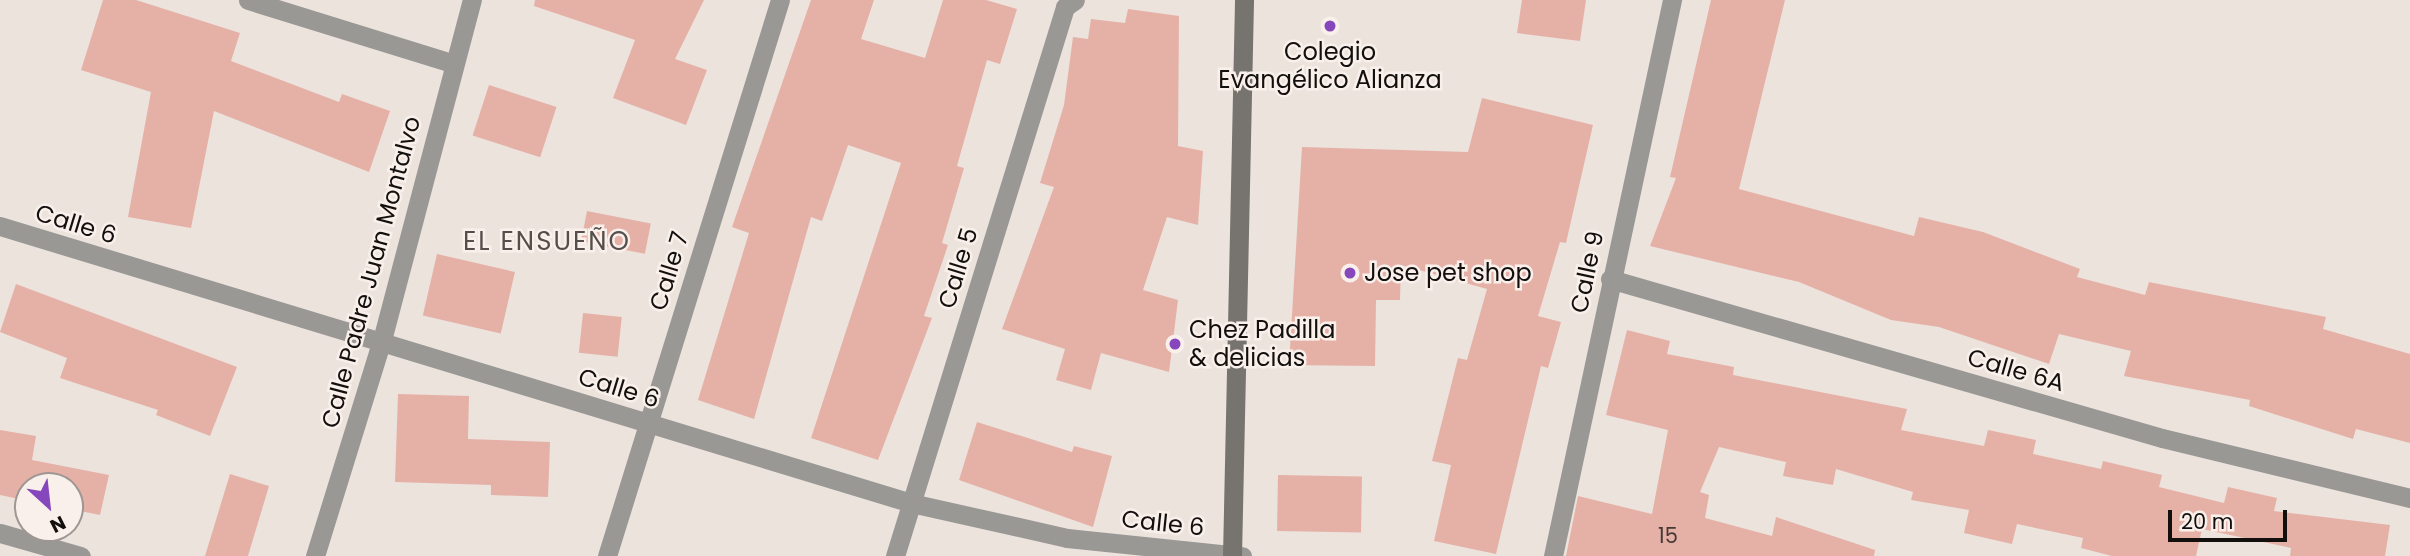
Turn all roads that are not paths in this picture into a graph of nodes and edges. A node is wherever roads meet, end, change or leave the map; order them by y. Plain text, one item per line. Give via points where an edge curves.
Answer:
1 (248, 0) edge
2 (472, 0) edge
3 (779, 0) edge
4 (1075, 0) edge
5 (1244, 0) edge
6 (1672, 0) edge
7 (452, 63) junction
8 (0, 226) edge
9 (1610, 279) junction
10 (382, 340) junction
11 (648, 423) junction
12 (2410, 498) edge
13 (911, 503) junction
14 (0, 533) edge
15 (81, 556) edge
16 (315, 556) edge
17 (607, 556) edge
18 (895, 556) edge
19 (1235, 556) edge
20 (1553, 556) edge

1 - 7 street
2 - 7 street, Calle Padre Juan Montalvo
3 - 11 street, Calle 7
4 - 13 street, Calle 5 via 1065,7
5 - 19 main road
6 - 9 street, Calle 9
7 - 10 street, Calle Padre Juan Montalvo
8 - 10 street, Calle 6
9 - 12 street, Calle 6A via 2162,438
9 - 20 street, Calle 9
10 - 11 street, Calle 6
10 - 16 street, Calle Padre Juan Montalvo
11 - 13 street, Calle 6
11 - 17 street, Calle 7
13 - 18 street, Calle 5
13 - 19 street, Calle 6 via 1067,538
14 - 15 street

